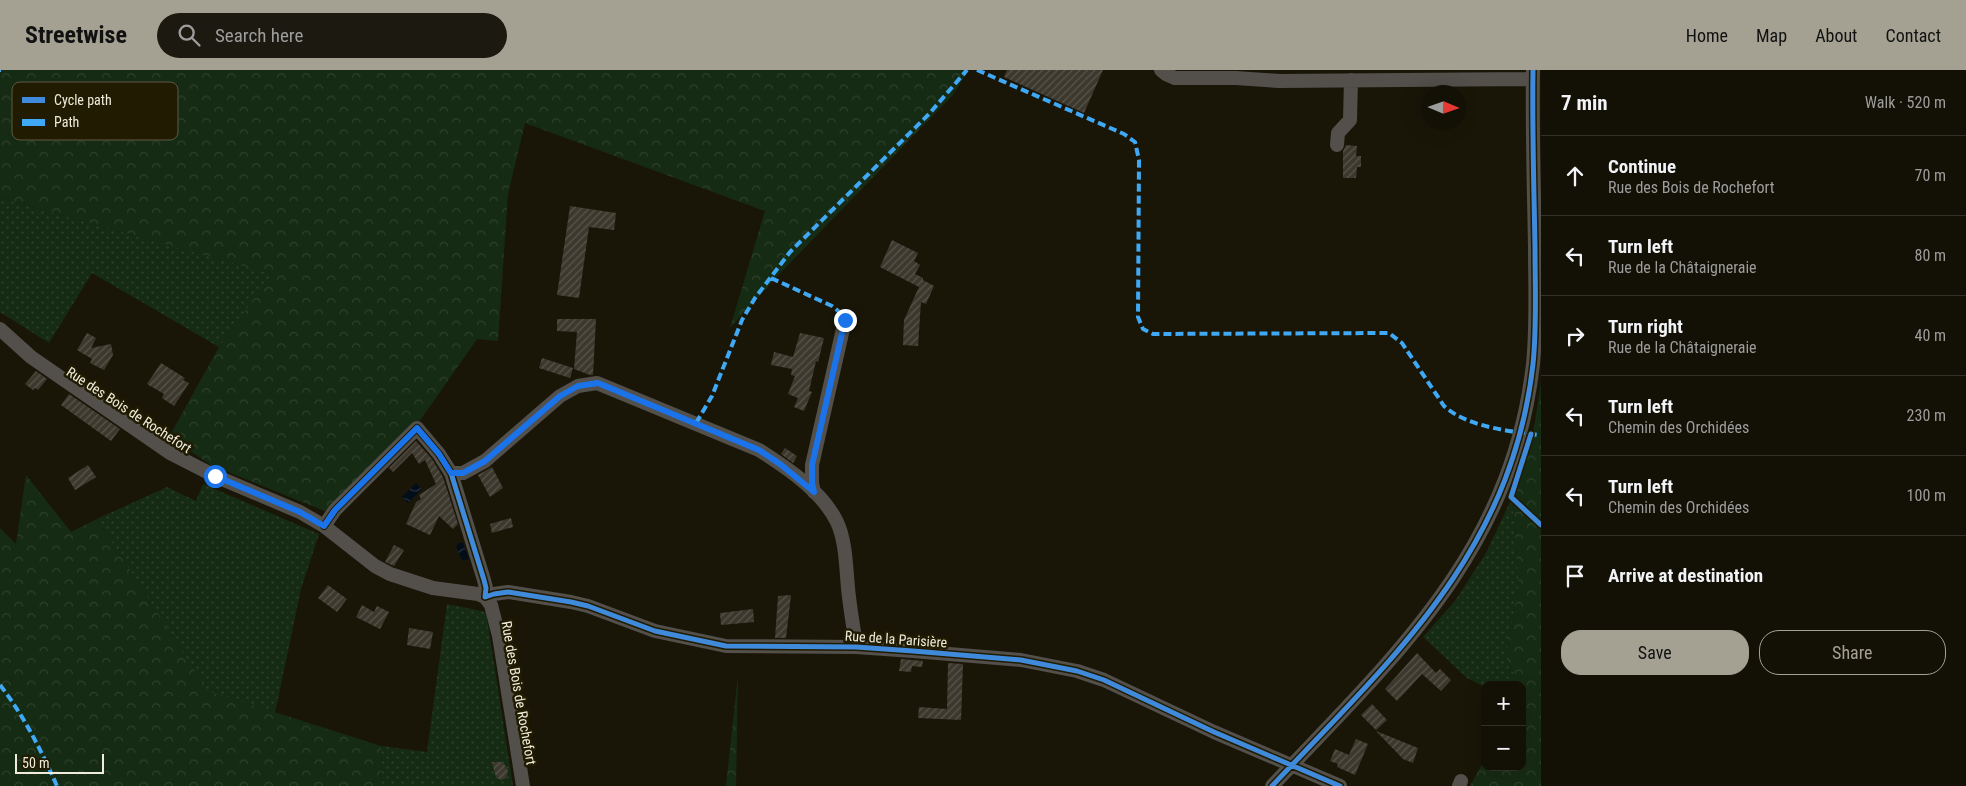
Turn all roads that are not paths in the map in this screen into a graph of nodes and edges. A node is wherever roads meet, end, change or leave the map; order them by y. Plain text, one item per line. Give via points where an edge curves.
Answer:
1 (1161, 70) edge
2 (1281, 70) edge
3 (1532, 74) edge
4 (1389, 75) edge
5 (1344, 80) junction
6 (1337, 145) dead end
7 (845, 320) dead end
8 (0, 330) edge
9 (451, 473) junction
10 (814, 492) junction
11 (324, 526) junction
12 (485, 597) junction
13 (856, 647) junction
14 (1291, 766) junction
15 (523, 786) edge
16 (1272, 786) edge
17 (1340, 786) edge

1 - 5 street via 1175,78
2 - 5 street via 1286,74
3 - 4 street
3 - 14 street via 1535,337 1527,403 1512,463 1477,541 1436,605 1367,686
4 - 5 street
5 - 6 street via 1350,120 1338,133
7 - 10 street via 812,465
8 - 11 street, Rue des Bois de Rochefort via 31,357 170,453
9 - 10 street via 463,473 485,461 560,396 578,386 598,383 759,450
9 - 11 street via 417,428 335,510
9 - 12 street via 484,580
10 - 13 street via 838,523
11 - 12 street, Rue des Bois de Rochefort via 390,574 426,586
12 - 13 street, Rue de la Parisière via 508,592 571,602 655,631 726,646
12 - 15 street, Rue des Bois de Rochefort via 491,604 499,636
13 - 14 street, Rue de la Parisière via 1021,660 1077,671 1104,680
14 - 16 street
14 - 17 street, Rue de la Parisière

